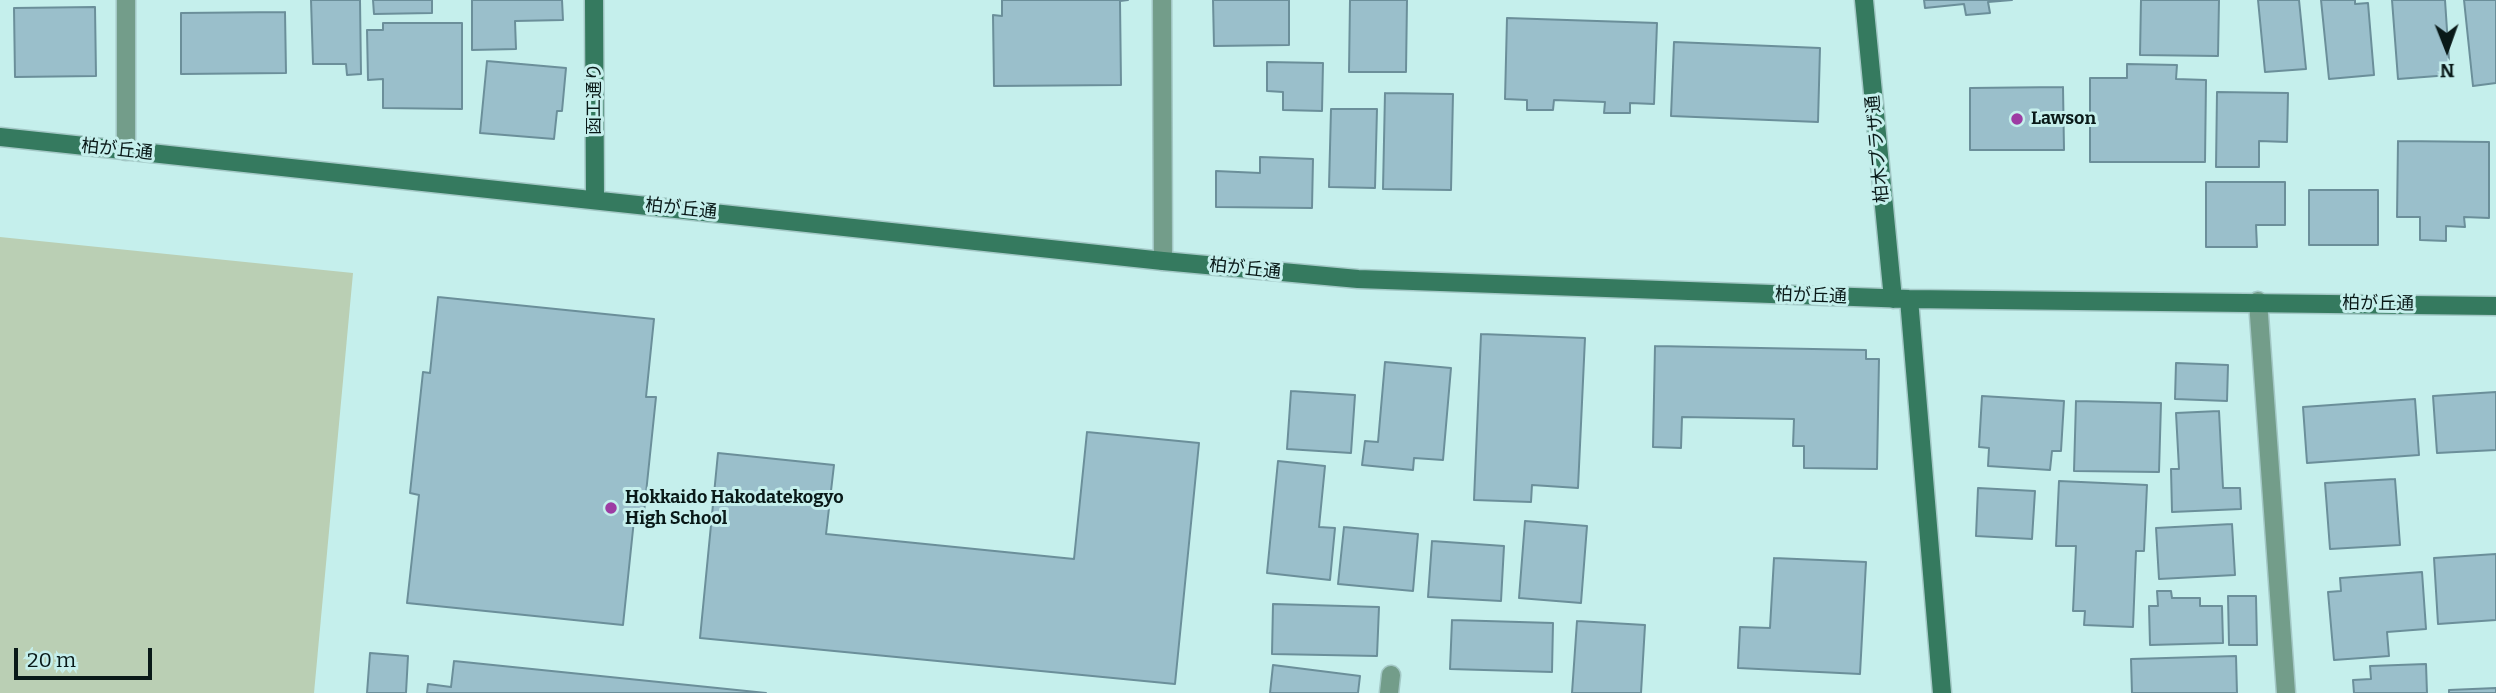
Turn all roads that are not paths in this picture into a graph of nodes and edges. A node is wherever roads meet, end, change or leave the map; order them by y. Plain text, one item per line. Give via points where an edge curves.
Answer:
1 (126, 0) edge
2 (594, 0) edge
3 (1162, 0) edge
4 (1864, 0) edge
5 (0, 137) edge
6 (126, 151) junction
7 (595, 199) junction
8 (1163, 261) junction
9 (1901, 299) junction
10 (2258, 301) junction
11 (2496, 306) edge
12 (1942, 693) edge
13 (2286, 693) edge

1 - 6 street
2 - 7 street, 函工通り
3 - 8 street
4 - 9 street, 柏木プラザ通
5 - 6 street, 柏が丘通
6 - 7 street, 柏が丘通
7 - 8 street, 柏が丘通
8 - 9 street, 柏が丘通 via 1358,279
9 - 10 street, 柏が丘通
9 - 12 street, 柏木プラザ通
10 - 11 street, 柏が丘通
10 - 13 street

